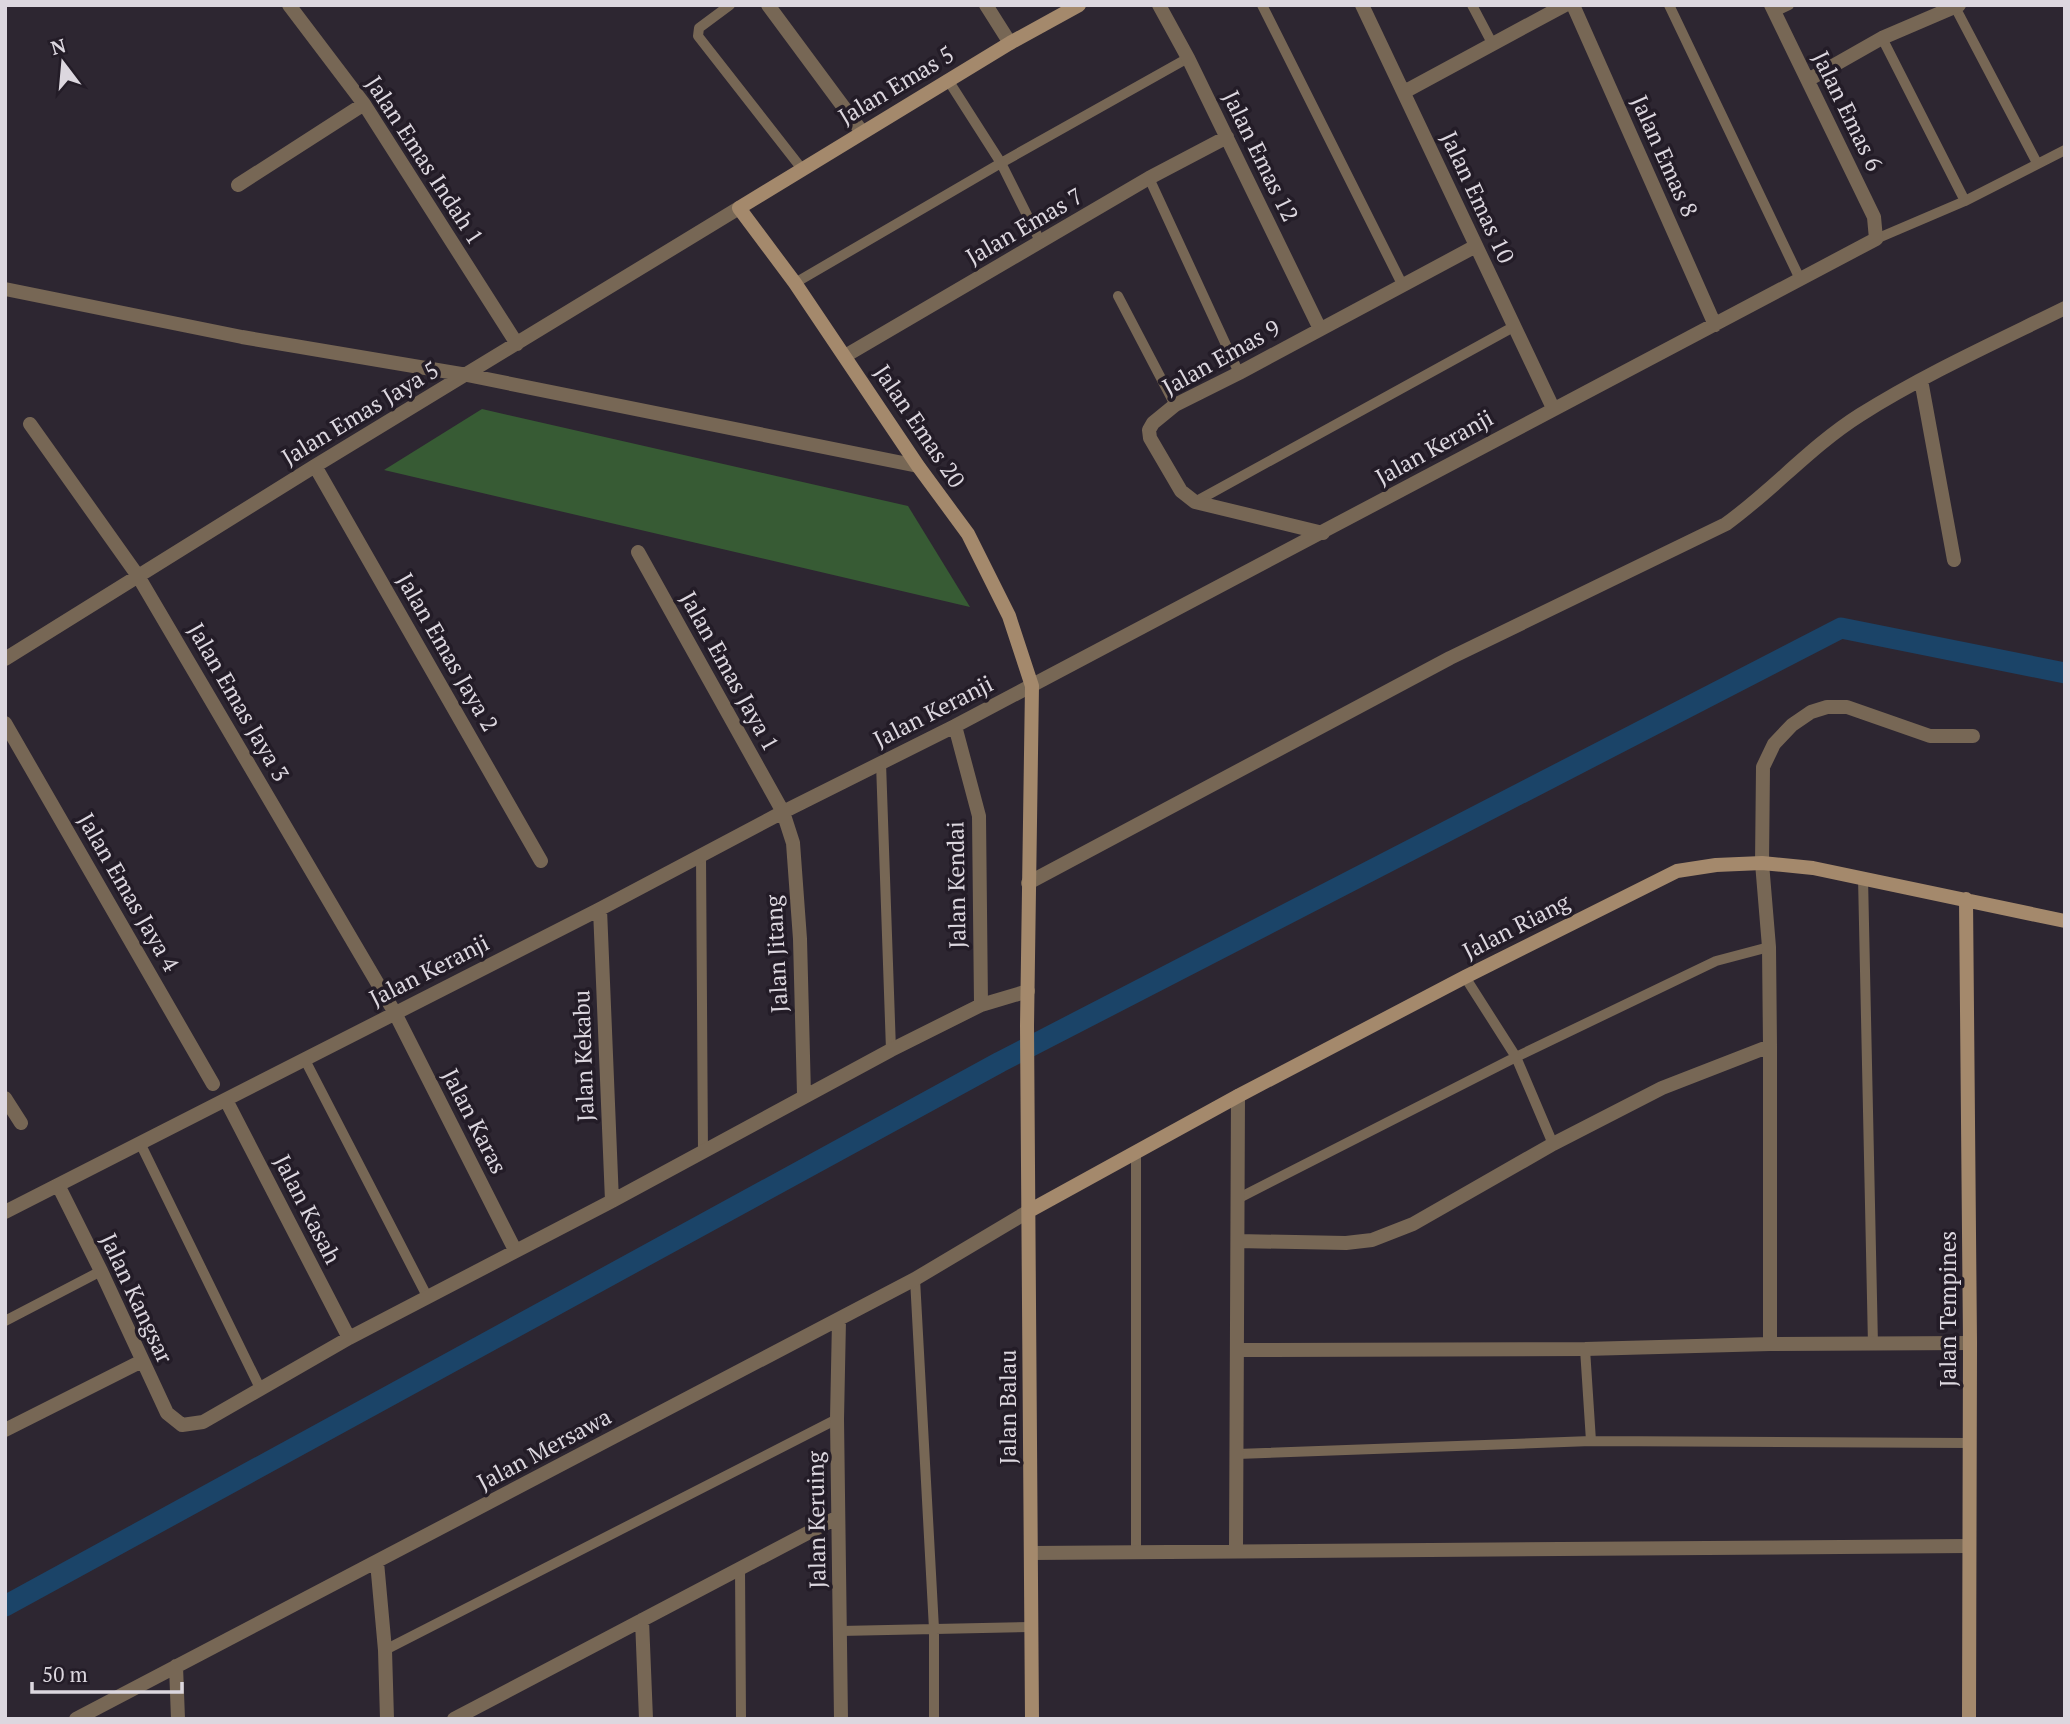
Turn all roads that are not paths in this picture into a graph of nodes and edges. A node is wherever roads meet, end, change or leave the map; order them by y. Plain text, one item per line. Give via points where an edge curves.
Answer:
1 (289, 5) edge
2 (730, 5) edge
3 (768, 5) edge
4 (986, 5) edge
5 (1079, 5) edge
6 (1159, 5) edge
7 (1262, 5) edge
8 (1362, 5) edge
9 (1472, 5) edge
10 (1565, 5) edge
11 (1573, 5) edge
12 (1669, 5) edge
13 (1788, 5) edge
14 (1957, 6) edge
15 (1773, 9) edge
16 (1882, 38) junction
17 (1010, 43) junction
18 (1492, 43) junction
19 (1188, 58) junction
20 (948, 80) junction
21 (1808, 80) junction
22 (1404, 92) junction
23 (364, 104) junction
24 (862, 132) junction
25 (1227, 137) junction
26 (2065, 150) edge
27 (1001, 163) junction
28 (2037, 163) junction
29 (802, 169) junction
30 (1149, 178) junction
31 (238, 185) dead end
32 (1965, 201) junction
33 (739, 208) junction
34 (1876, 239) junction
35 (1041, 243) junction
36 (1476, 246) junction
37 (1800, 279) junction
38 (795, 283) junction
39 (1402, 284) junction
40 (5, 289) edge
41 (1118, 296) dead end
42 (2065, 307) edge
43 (1715, 325) junction
44 (1516, 326) junction
45 (1320, 329) junction
46 (517, 344) junction
47 (845, 356) junction
48 (1239, 373) junction
49 (467, 375) junction
50 (1921, 380) junction
51 (1175, 405) junction
52 (1553, 408) junction
53 (30, 424) dead end
54 (315, 466) junction
55 (918, 466) junction
56 (1195, 502) junction
57 (1323, 533) junction
58 (638, 552) dead end
59 (1954, 560) dead end
60 (138, 576) junction
61 (5, 659) edge
62 (1032, 686) junction
63 (5, 723) edge
64 (955, 726) junction
65 (1973, 736) dead end
66 (881, 763) junction
67 (783, 812) junction
68 (701, 855) junction
69 (541, 861) dead end
70 (1762, 863) junction
71 (1863, 877) junction
72 (1028, 883) junction
73 (1966, 899) junction
74 (600, 909) junction
75 (2065, 921) edge
76 (1769, 947) junction
77 (1465, 977) junction
78 (1028, 991) junction
79 (981, 1005) junction
80 (395, 1013) junction
81 (1770, 1046) junction
82 (891, 1050) junction
83 (1516, 1057) junction
84 (304, 1060) junction
85 (213, 1084) dead end
86 (804, 1096) junction
87 (1238, 1096) junction
88 (5, 1098) edge
89 (226, 1100) junction
90 (21, 1124) dead end
91 (1553, 1144) junction
92 (141, 1145) junction
93 (1136, 1151) junction
94 (703, 1153) junction
95 (58, 1185) junction
96 (1239, 1198) junction
97 (612, 1201) junction
98 (1029, 1211) junction
99 (5, 1212) edge
100 (1238, 1241) junction
101 (515, 1250) junction
102 (101, 1271) junction
103 (915, 1279) junction
104 (428, 1298) junction
105 (839, 1320) junction
106 (5, 1321) edge
107 (349, 1338) junction
108 (1970, 1343) junction
109 (1770, 1344) junction
110 (1873, 1345) junction
111 (1585, 1349) junction
112 (1238, 1350) junction
113 (142, 1361) junction
114 (261, 1390) junction
115 (837, 1419) junction
116 (5, 1430) edge
117 (1591, 1441) junction
118 (1970, 1443) junction
119 (1237, 1454) junction
120 (838, 1517) junction
121 (1968, 1546) junction
122 (1236, 1551) junction
123 (1031, 1553) junction
124 (1136, 1554) junction
125 (377, 1562) junction
126 (740, 1569) junction
127 (642, 1620) junction
128 (1031, 1628) junction
129 (934, 1629) junction
130 (840, 1631) junction
131 (385, 1650) junction
132 (176, 1665) junction
133 (76, 1719) edge
134 (178, 1719) edge
135 (387, 1719) edge
136 (454, 1719) edge
137 (646, 1719) edge
138 (741, 1719) edge
139 (841, 1719) edge
140 (934, 1719) edge
141 (1032, 1719) edge
142 (1969, 1719) edge

1 - 23 street, Jalan Emas Indah 1
2 - 29 lane via 699,28 698,36
3 - 24 street
4 - 17 street
5 - 17 street, Jalan Emas 5
6 - 19 street, Jalan Emas 12
7 - 39 lane
8 - 22 street, Jalan Emas 10
9 - 18 lane
10 - 18 street
11 - 43 street, Jalan Emas 8
12 - 37 lane
13 - 15 lane
14 - 16 street
14 - 28 lane
15 - 21 street, Jalan Emas 6
16 - 21 street
16 - 32 lane
17 - 20 street, Jalan Emas 5
18 - 22 street
19 - 25 street, Jalan Emas 12
19 - 27 lane
20 - 24 street, Jalan Emas 5
20 - 27 lane
21 - 34 street, Jalan Emas 6 via 1874,217
22 - 36 street, Jalan Emas 10
23 - 31 street
23 - 46 street, Jalan Emas Indah 1
24 - 29 street, Jalan Emas 5
25 - 30 street, Jalan Emas 7
25 - 45 street, Jalan Emas 12
26 - 28 lane
27 - 35 lane
27 - 38 lane
28 - 32 lane
29 - 33 street, Jalan Emas 5
30 - 35 street, Jalan Emas 7
30 - 48 lane
32 - 34 lane
33 - 38 street, Jalan Emas 20
33 - 46 street, Jalan Emas Jaya 5
34 - 37 street, Jalan Keranji
35 - 47 street, Jalan Emas 7
36 - 39 street, Jalan Emas 9
36 - 44 street, Jalan Emas 10
37 - 43 street, Jalan Keranji
38 - 47 street, Jalan Emas 20
39 - 45 street, Jalan Emas 9
40 - 49 street via 242,337
41 - 51 lane
42 - 50 street
43 - 52 street, Jalan Keranji
44 - 52 street, Jalan Emas 10
44 - 56 lane
45 - 48 street, Jalan Emas 9
46 - 49 street, Jalan Emas Jaya 5
47 - 55 street, Jalan Emas 20
48 - 51 street, Jalan Emas 9
49 - 54 street, Jalan Emas Jaya 5
49 - 55 street
50 - 59 street
50 - 72 street via 1816,446 1726,524 1450,658
51 - 56 street, Jalan Emas 9 via 1153,424 1150,438 1181,491
52 - 57 street, Jalan Keranji
53 - 60 street, Jalan Emas Jaya 3
54 - 60 street, Jalan Emas Jaya 5
54 - 69 street, Jalan Emas Jaya 2
55 - 62 street, Jalan Emas 20 via 968,534 990,575
56 - 57 street
57 - 62 street, Jalan Keranji
58 - 67 street, Jalan Emas Jaya 1
60 - 61 street, Jalan Emas Jaya 5
60 - 80 street, Jalan Emas Jaya 3
62 - 64 street, Jalan Keranji
62 - 72 street, Jalan Emas 20
63 - 85 street, Jalan Emas Jaya 4
64 - 66 street, Jalan Keranji
64 - 79 street, Jalan Kendai via 979,816
65 - 70 street via 1930,736 1847,707 1811,712 1774,744 1763,767
66 - 67 street, Jalan Keranji
66 - 82 lane
67 - 68 street, Jalan Keranji
67 - 86 street, Jalan Jitang via 793,843
68 - 74 street, Jalan Keranji
68 - 94 lane
70 - 71 street, Jalan Riang
70 - 76 street
70 - 77 street, Jalan Riang via 1677,871
71 - 73 street, Jalan Riang
71 - 110 lane
72 - 78 street, Jalan Balau
73 - 75 street, Jalan Riang
73 - 108 street, Jalan Tempines
74 - 80 street, Jalan Keranji
74 - 97 street, Jalan Kekabu
76 - 81 street
76 - 83 lane via 1716,961
77 - 83 lane
77 - 87 street, Jalan Riang
78 - 79 street
78 - 98 street, Jalan Balau
79 - 82 street
80 - 84 street, Jalan Keranji
80 - 101 street, Jalan Karas
81 - 91 street via 1662,1088
81 - 109 street
82 - 86 street
83 - 91 lane
83 - 96 lane
84 - 89 street, Jalan Keranji
84 - 104 lane
86 - 94 street
87 - 93 street, Jalan Riang
87 - 96 street
88 - 90 street
89 - 92 street, Jalan Keranji
89 - 107 street, Jalan Kasah
91 - 100 street via 1413,1224 1372,1240 1346,1244
92 - 95 street, Jalan Keranji
92 - 114 lane
93 - 98 street, Jalan Riang
93 - 124 lane
94 - 97 street
95 - 99 street, Jalan Keranji
95 - 102 street, Jalan Kangsar
96 - 100 street
97 - 101 street
98 - 103 street, Jalan Mersawa
98 - 123 street, Jalan Balau
100 - 112 street
101 - 104 street
102 - 106 lane
102 - 113 street, Jalan Kangsar
103 - 105 street, Jalan Mersawa
103 - 129 lane
104 - 107 street
105 - 115 street, Jalan Keruing
105 - 125 street, Jalan Mersawa
107 - 114 street
108 - 110 street
108 - 118 street, Jalan Tempines
109 - 110 street
109 - 111 street
111 - 112 street
111 - 117 lane
112 - 119 street
113 - 114 street, Jalan Kangsar via 167,1413 181,1425 203,1422
113 - 116 street
115 - 120 street, Jalan Keruing
115 - 131 lane
117 - 118 lane
117 - 119 lane
118 - 121 street, Jalan Tempines
119 - 122 street
120 - 126 street
120 - 130 street, Jalan Keruing
121 - 122 street
121 - 142 street, Jalan Tempines
122 - 124 street
123 - 124 street
123 - 128 street, Jalan Balau
125 - 131 street
125 - 132 street, Jalan Mersawa
126 - 127 street
126 - 138 lane
127 - 136 street
127 - 137 street
128 - 129 lane
128 - 141 street, Jalan Balau
129 - 130 lane
129 - 140 lane
130 - 139 street, Jalan Keruing
131 - 135 street
132 - 133 street, Jalan Mersawa
132 - 134 street

